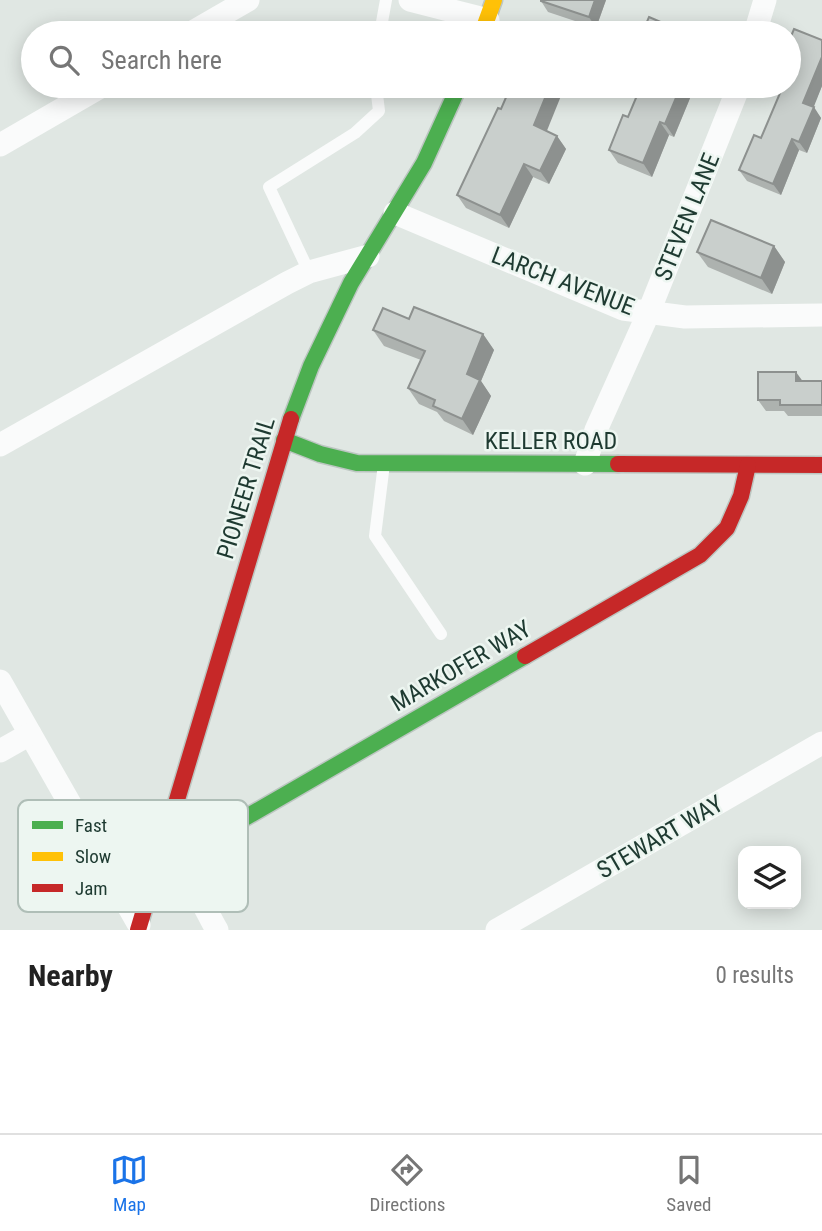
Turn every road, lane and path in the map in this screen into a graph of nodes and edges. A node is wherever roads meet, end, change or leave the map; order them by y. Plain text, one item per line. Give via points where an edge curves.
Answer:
1 (248, 0) edge
2 (386, 0) edge
3 (410, 0) edge
4 (765, 0) edge
5 (488, 18) edge
6 (212, 21) edge
7 (382, 21) edge
8 (759, 21) edge
9 (81, 98) edge
10 (377, 98) edge
11 (454, 98) edge
12 (733, 98) edge
13 (0, 145) edge
14 (395, 213) junction
15 (368, 256) junction
16 (309, 272) junction
17 (648, 314) junction
18 (822, 315) edge
19 (284, 440) junction
20 (0, 445) edge
21 (384, 464) junction
22 (585, 464) junction
23 (748, 464) junction
24 (822, 465) edge
25 (441, 634) dead end
26 (0, 681) edge
27 (30, 734) junction
28 (822, 743) edge
29 (0, 751) edge
30 (67, 800) edge
31 (176, 800) edge
32 (248, 816) edge
33 (207, 912) edge
34 (217, 930) edge
35 (498, 930) edge

1 - 6 street
2 - 7 lane
3 - 5 street
4 - 8 street
9 - 13 street
10 - 16 lane via 379,111 355,133 269,187
11 - 14 street, PIONEER TRAIL
12 - 17 street, STEVEN LANE
14 - 15 street, PIONEER TRAIL
14 - 17 street, LARCH AVENUE via 623,309
15 - 16 street
15 - 19 street, PIONEER TRAIL via 311,366
16 - 20 street
17 - 18 street, LARCH AVENUE
17 - 22 street, STEVEN LANE
19 - 21 street, KELLER ROAD via 357,463
19 - 31 street, PIONEER TRAIL
21 - 22 street, KELLER ROAD
21 - 25 lane via 375,536
22 - 23 street, KELLER ROAD
23 - 24 street, KELLER ROAD
23 - 32 street, MARKOFER WAY via 727,528 700,555
26 - 27 street
27 - 29 street
27 - 30 street
28 - 35 street, STEWART WAY
33 - 34 street

